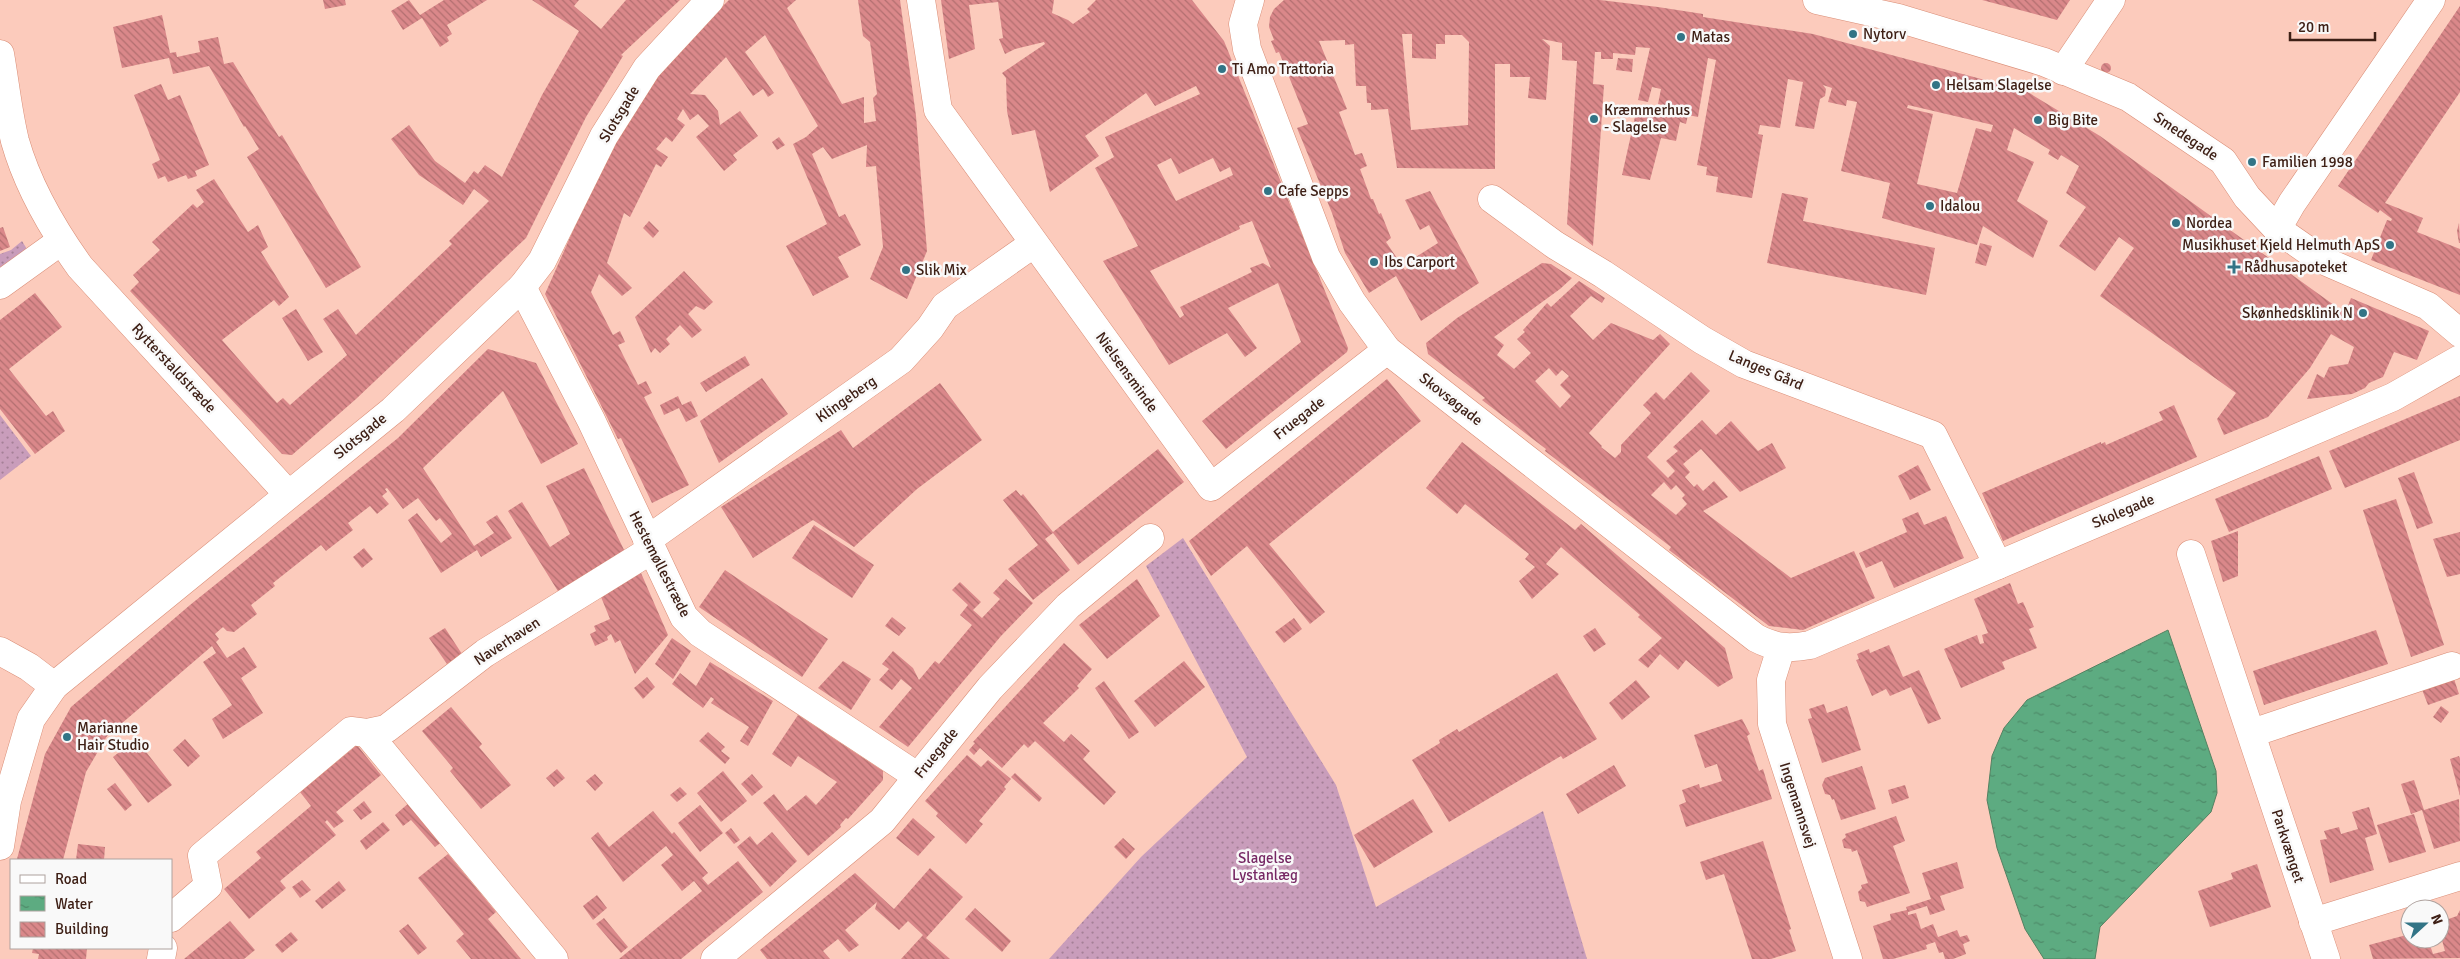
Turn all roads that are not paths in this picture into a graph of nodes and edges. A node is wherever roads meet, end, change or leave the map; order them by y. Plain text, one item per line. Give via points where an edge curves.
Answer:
1 (710, 0) edge
2 (921, 0) edge
3 (1250, 0) edge
4 (1817, 0) edge
5 (2111, 0) edge
6 (2431, 0) edge
7 (1896, 9) edge
8 (0, 54) edge
9 (2063, 71) junction
10 (1492, 199) dead end
11 (2277, 230) junction
12 (61, 241) junction
13 (1038, 250) junction
14 (0, 285) edge
15 (522, 287) junction
16 (2460, 333) edge
17 (1387, 350) junction
18 (2460, 359) edge
19 (1212, 487) joint
20 (288, 494) junction
21 (1150, 538) dead end
22 (649, 545) junction
23 (2191, 554) dead end
24 (1998, 565) junction
25 (1781, 648) junction
26 (0, 651) edge
27 (2452, 666) dead end
28 (54, 686) junction
29 (367, 733) junction
30 (2252, 733) junction
31 (917, 776) junction
32 (0, 846) edge
33 (2460, 876) edge
34 (172, 917) edge
35 (2313, 922) junction
36 (554, 959) edge
37 (715, 959) edge
38 (1848, 959) edge
39 (2326, 959) edge

1 - 15 street, Slotsgade via 648,68 604,136 542,262
2 - 13 street via 938,110
3 - 17 street, Skovsøgade via 1243,24 1247,49 1326,257 1352,302
4 - 7 street
5 - 9 street
6 - 11 street via 2292,203
7 - 9 street, Smedegade
8 - 12 street, Rytterstaldstræde via 15,141 35,196
9 - 11 street, Smedegade via 2128,97 2223,161 2247,197
10 - 24 street, Langes Gård via 1555,245 1744,364 1933,435
11 - 16 street, Smedegade via 2320,259 2428,306
12 - 14 street
12 - 20 street, Rytterstaldstræde via 80,267
13 - 19 street, Nielsensminde
13 - 22 street, Klingeberg via 945,306 901,360
15 - 20 street, Slotsgade via 393,410
15 - 22 street, Hestemøllestræde via 591,420
17 - 19 street, Fruegade
17 - 25 street, Skovsøgade via 1756,638
18 - 24 street, Skolegade via 2393,397
20 - 28 street, Slotsgade
21 - 31 street, Fruegade via 1068,606 990,688
22 - 29 street, Naverhaven via 486,653 386,729
22 - 31 street, Hestemøllestræde via 684,617 700,633
23 - 30 street, Parkvænget
24 - 25 street, Skolegade via 1810,645
25 - 38 street, Ingemannsvej via 1771,680 1772,724
26 - 28 street via 30,667
27 - 30 street
28 - 32 street, Slotsgade via 31,719 8,801
29 - 34 street, Naverhaven via 351,731 202,856 208,886
29 - 36 street
30 - 35 street, Parkvænget
31 - 37 street, Fruegade via 882,821
33 - 35 street
35 - 39 street, Parkvænget

